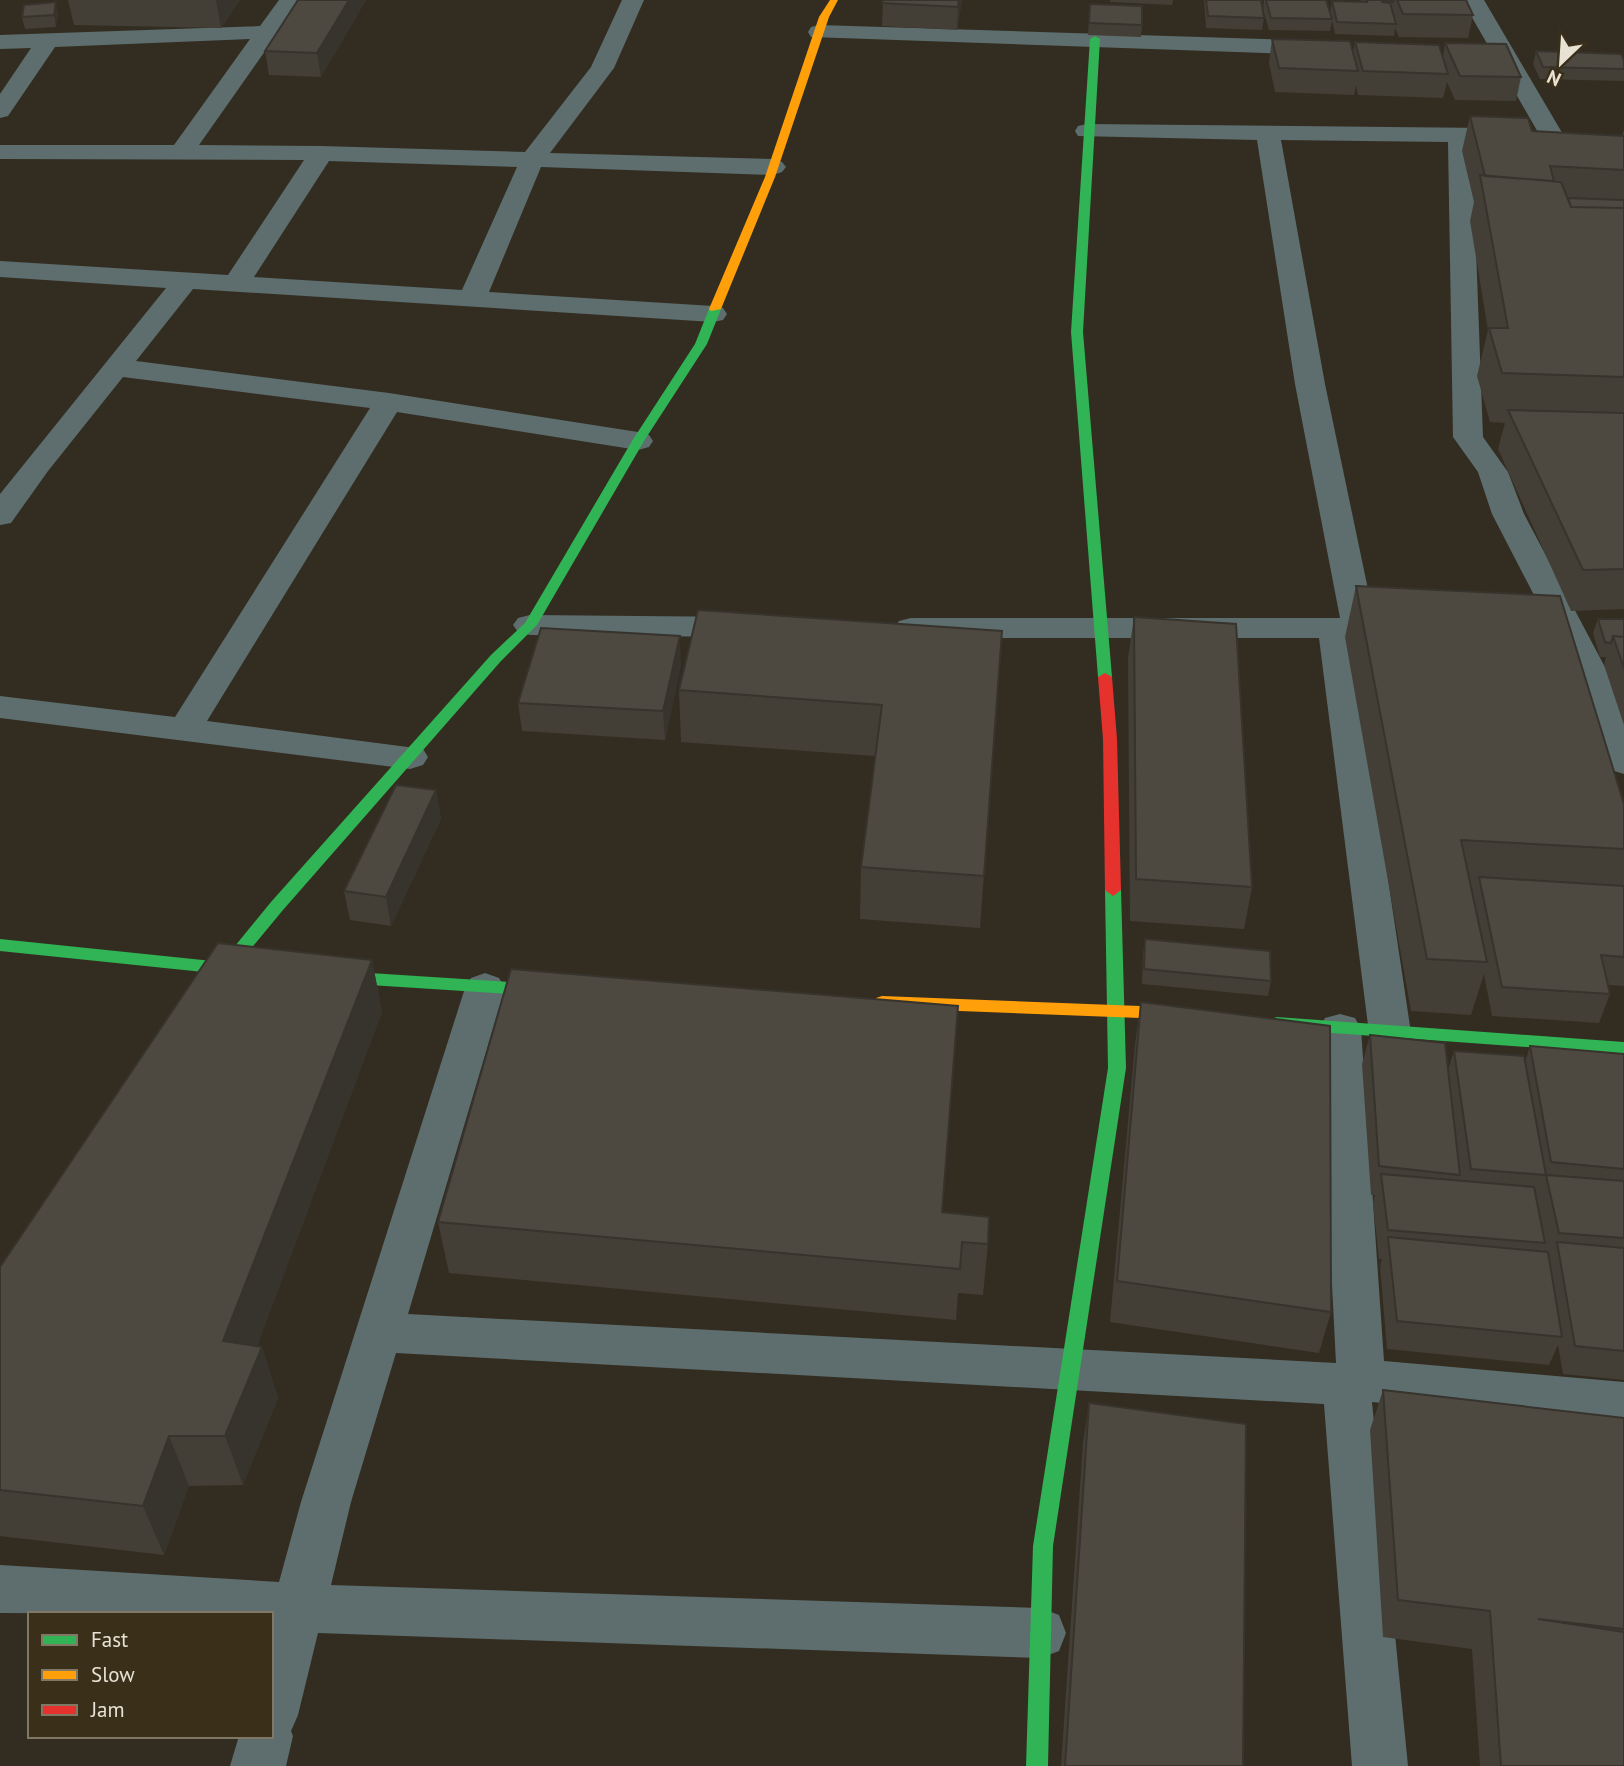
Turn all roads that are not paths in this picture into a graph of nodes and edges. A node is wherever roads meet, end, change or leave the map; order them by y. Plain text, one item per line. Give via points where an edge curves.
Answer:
1 (290, 0) edge
2 (633, 0) edge
3 (834, 0) edge
4 (1473, 0) edge
5 (268, 32) junction
6 (819, 32) junction
7 (1095, 39) junction
8 (48, 40) junction
9 (0, 42) edge
10 (1341, 48) edge
11 (1478, 54) edge
12 (1505, 55) junction
13 (0, 110) edge
14 (1087, 131) junction
15 (1268, 134) junction
16 (1460, 135) junction
17 (0, 152) edge
18 (181, 153) junction
19 (321, 153) junction
20 (532, 160) junction
21 (774, 167) junction
22 (0, 269) edge
23 (186, 280) junction
24 (237, 283) junction
25 (473, 297) junction
26 (713, 314) junction
27 (116, 367) junction
28 (389, 402) junction
29 (638, 441) junction
30 (0, 516) edge
31 (530, 625) junction
32 (781, 627) edge
33 (878, 628) edge
34 (1346, 628) junction
35 (1428, 628) edge
36 (1101, 630) junction
37 (0, 707) edge
38 (184, 730) junction
39 (410, 757) junction
40 (1624, 762) edge
41 (0, 945) edge
42 (224, 969) junction
43 (279, 973) edge
44 (306, 975) edge
45 (485, 988) junction
46 (581, 991) edge
47 (869, 1002) edge
48 (201, 1003) edge
49 (1115, 1010) junction
50 (1155, 1013) edge
51 (1260, 1022) edge
52 (1340, 1029) junction
53 (1390, 1033) junction
54 (1624, 1048) edge
55 (379, 1332) junction
56 (1071, 1370) junction
57 (1354, 1382) junction
58 (1624, 1403) edge
59 (0, 1589) edge
60 (299, 1608) junction
61 (1040, 1633) junction
62 (273, 1707) edge
63 (265, 1738) edge
64 (258, 1766) edge
65 (1037, 1766) edge
66 (1380, 1766) edge

1 - 5 street
2 - 20 street via 602,68
3 - 6 street
4 - 12 street
5 - 8 street
5 - 18 street
6 - 7 street
6 - 21 street
7 - 10 street
7 - 14 street
8 - 9 street
8 - 13 street
11 - 12 street
12 - 16 street via 1559,144 1519,136
14 - 15 street
14 - 36 street via 1077,332
15 - 16 street
15 - 34 street
16 - 40 street via 1468,437 1493,472 1553,627 1599,688
17 - 18 street
18 - 19 street
19 - 20 street
19 - 24 street
20 - 21 street
20 - 25 street
21 - 26 street
22 - 23 street
23 - 24 street
23 - 27 street
24 - 25 street
25 - 26 street
26 - 29 street via 701,344
27 - 28 street
27 - 30 street
28 - 29 street
28 - 38 street
29 - 31 street
31 - 32 street
31 - 39 street
33 - 36 street
34 - 35 street
34 - 36 street
34 - 53 street
36 - 49 street via 1110,739
37 - 38 street
38 - 39 street
39 - 42 street
41 - 42 street
42 - 43 street
42 - 48 street
44 - 45 street
45 - 46 street
45 - 55 street
47 - 49 street
49 - 50 street
49 - 56 street via 1117,1068
51 - 52 street
52 - 53 street
52 - 57 street
53 - 54 street
55 - 56 street
55 - 60 street via 326,1502
56 - 57 street
56 - 61 street via 1043,1546
57 - 58 street
57 - 66 street
59 - 60 street
60 - 61 street
60 - 62 street
61 - 65 street
63 - 64 street

